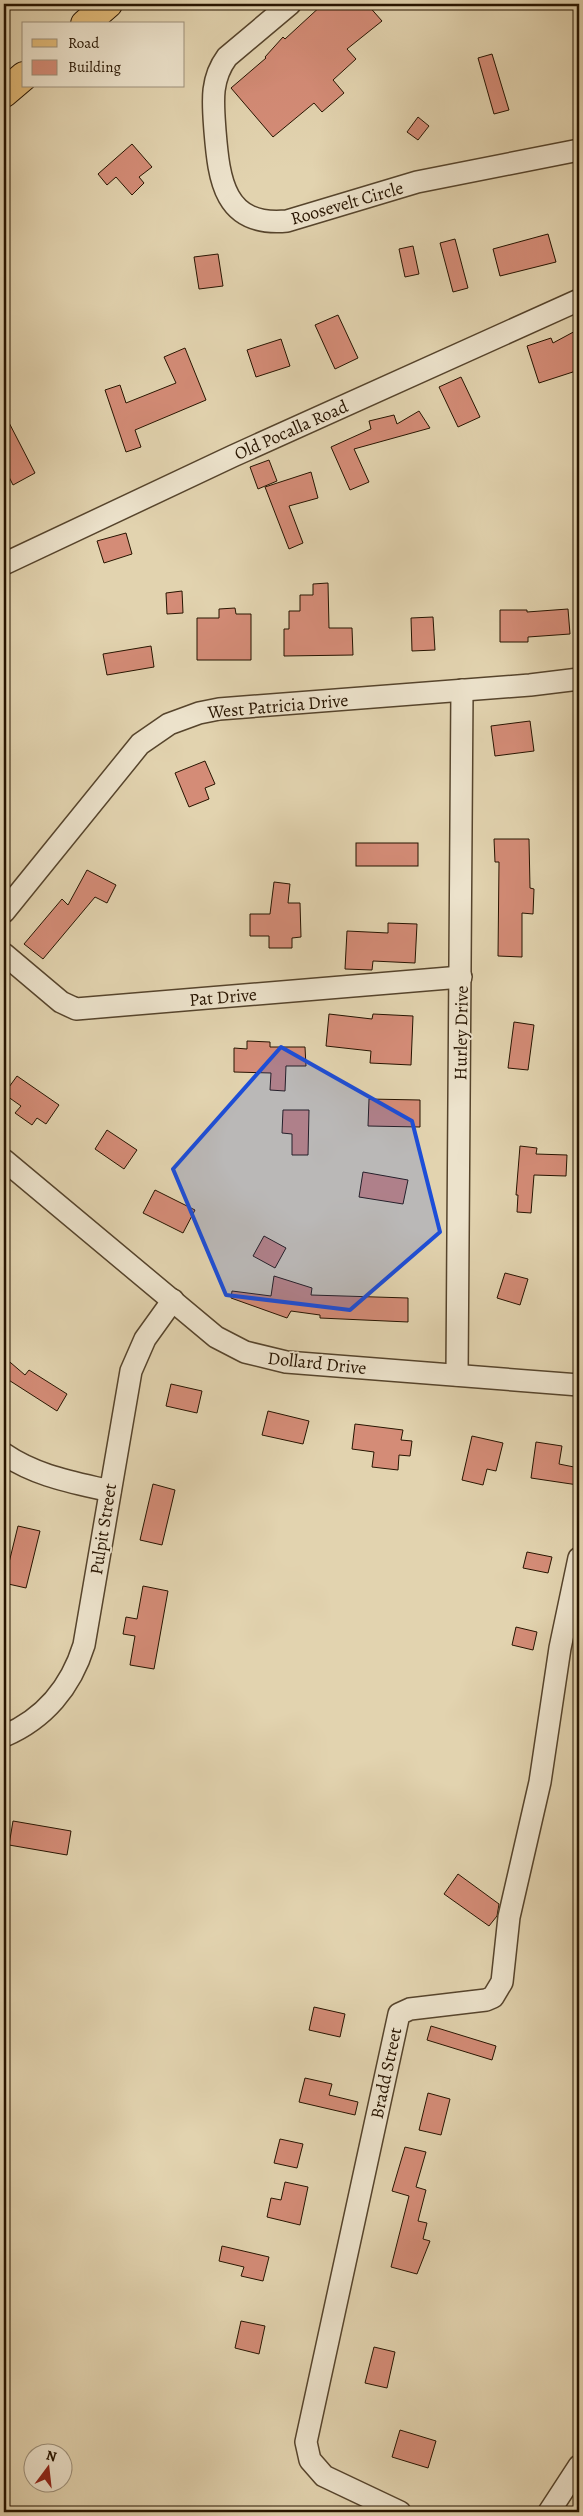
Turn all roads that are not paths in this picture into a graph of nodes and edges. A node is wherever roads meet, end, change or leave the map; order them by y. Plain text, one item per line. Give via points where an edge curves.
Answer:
1 (108, 4) edge
2 (290, 4) edge
3 (86, 22) edge
4 (22, 78) edge
5 (4, 93) edge
6 (579, 150) edge
7 (579, 300) edge
8 (4, 564) edge
9 (579, 680) edge
10 (462, 690) junction
11 (4, 912) edge
12 (4, 954) edge
13 (461, 978) junction
14 (4, 1160) edge
15 (172, 1300) junction
16 (457, 1376) junction
17 (579, 1385) edge
18 (4, 1454) edge
19 (110, 1491) junction
20 (579, 1558) edge
21 (4, 1736) edge
22 (579, 2466) edge
23 (400, 2512) edge
24 (549, 2512) edge

1 - 3 main road
2 - 6 street, Roosevelt Circle via 227,57 214,82 222,184 240,210 273,222 287,221 417,182
4 - 5 main road
7 - 8 street, Old Pocalla Road via 233,456
9 - 10 street, West Patricia Drive
10 - 11 street, West Patricia Drive via 219,709 169,724 150,735 122,764
10 - 13 street, Hurley Drive
12 - 13 street, Pat Drive via 61,1002 76,1009
13 - 16 street, Hurley Drive
14 - 15 street, Dollard Drive
15 - 16 street, Dollard Drive via 216,1337 262,1357 286,1362
15 - 19 street, Pulpit Street via 141,1346 131,1371
16 - 17 street, Dollard Drive
18 - 19 street via 43,1475
19 - 21 street, Pulpit Street via 79,1662 62,1691 40,1715
20 - 23 street, Bradd Street via 560,1648 540,1782 509,1917 502,1982 493,1997 486,2000 410,2009 399,2014 306,2442 310,2460 324,2476
22 - 24 street

